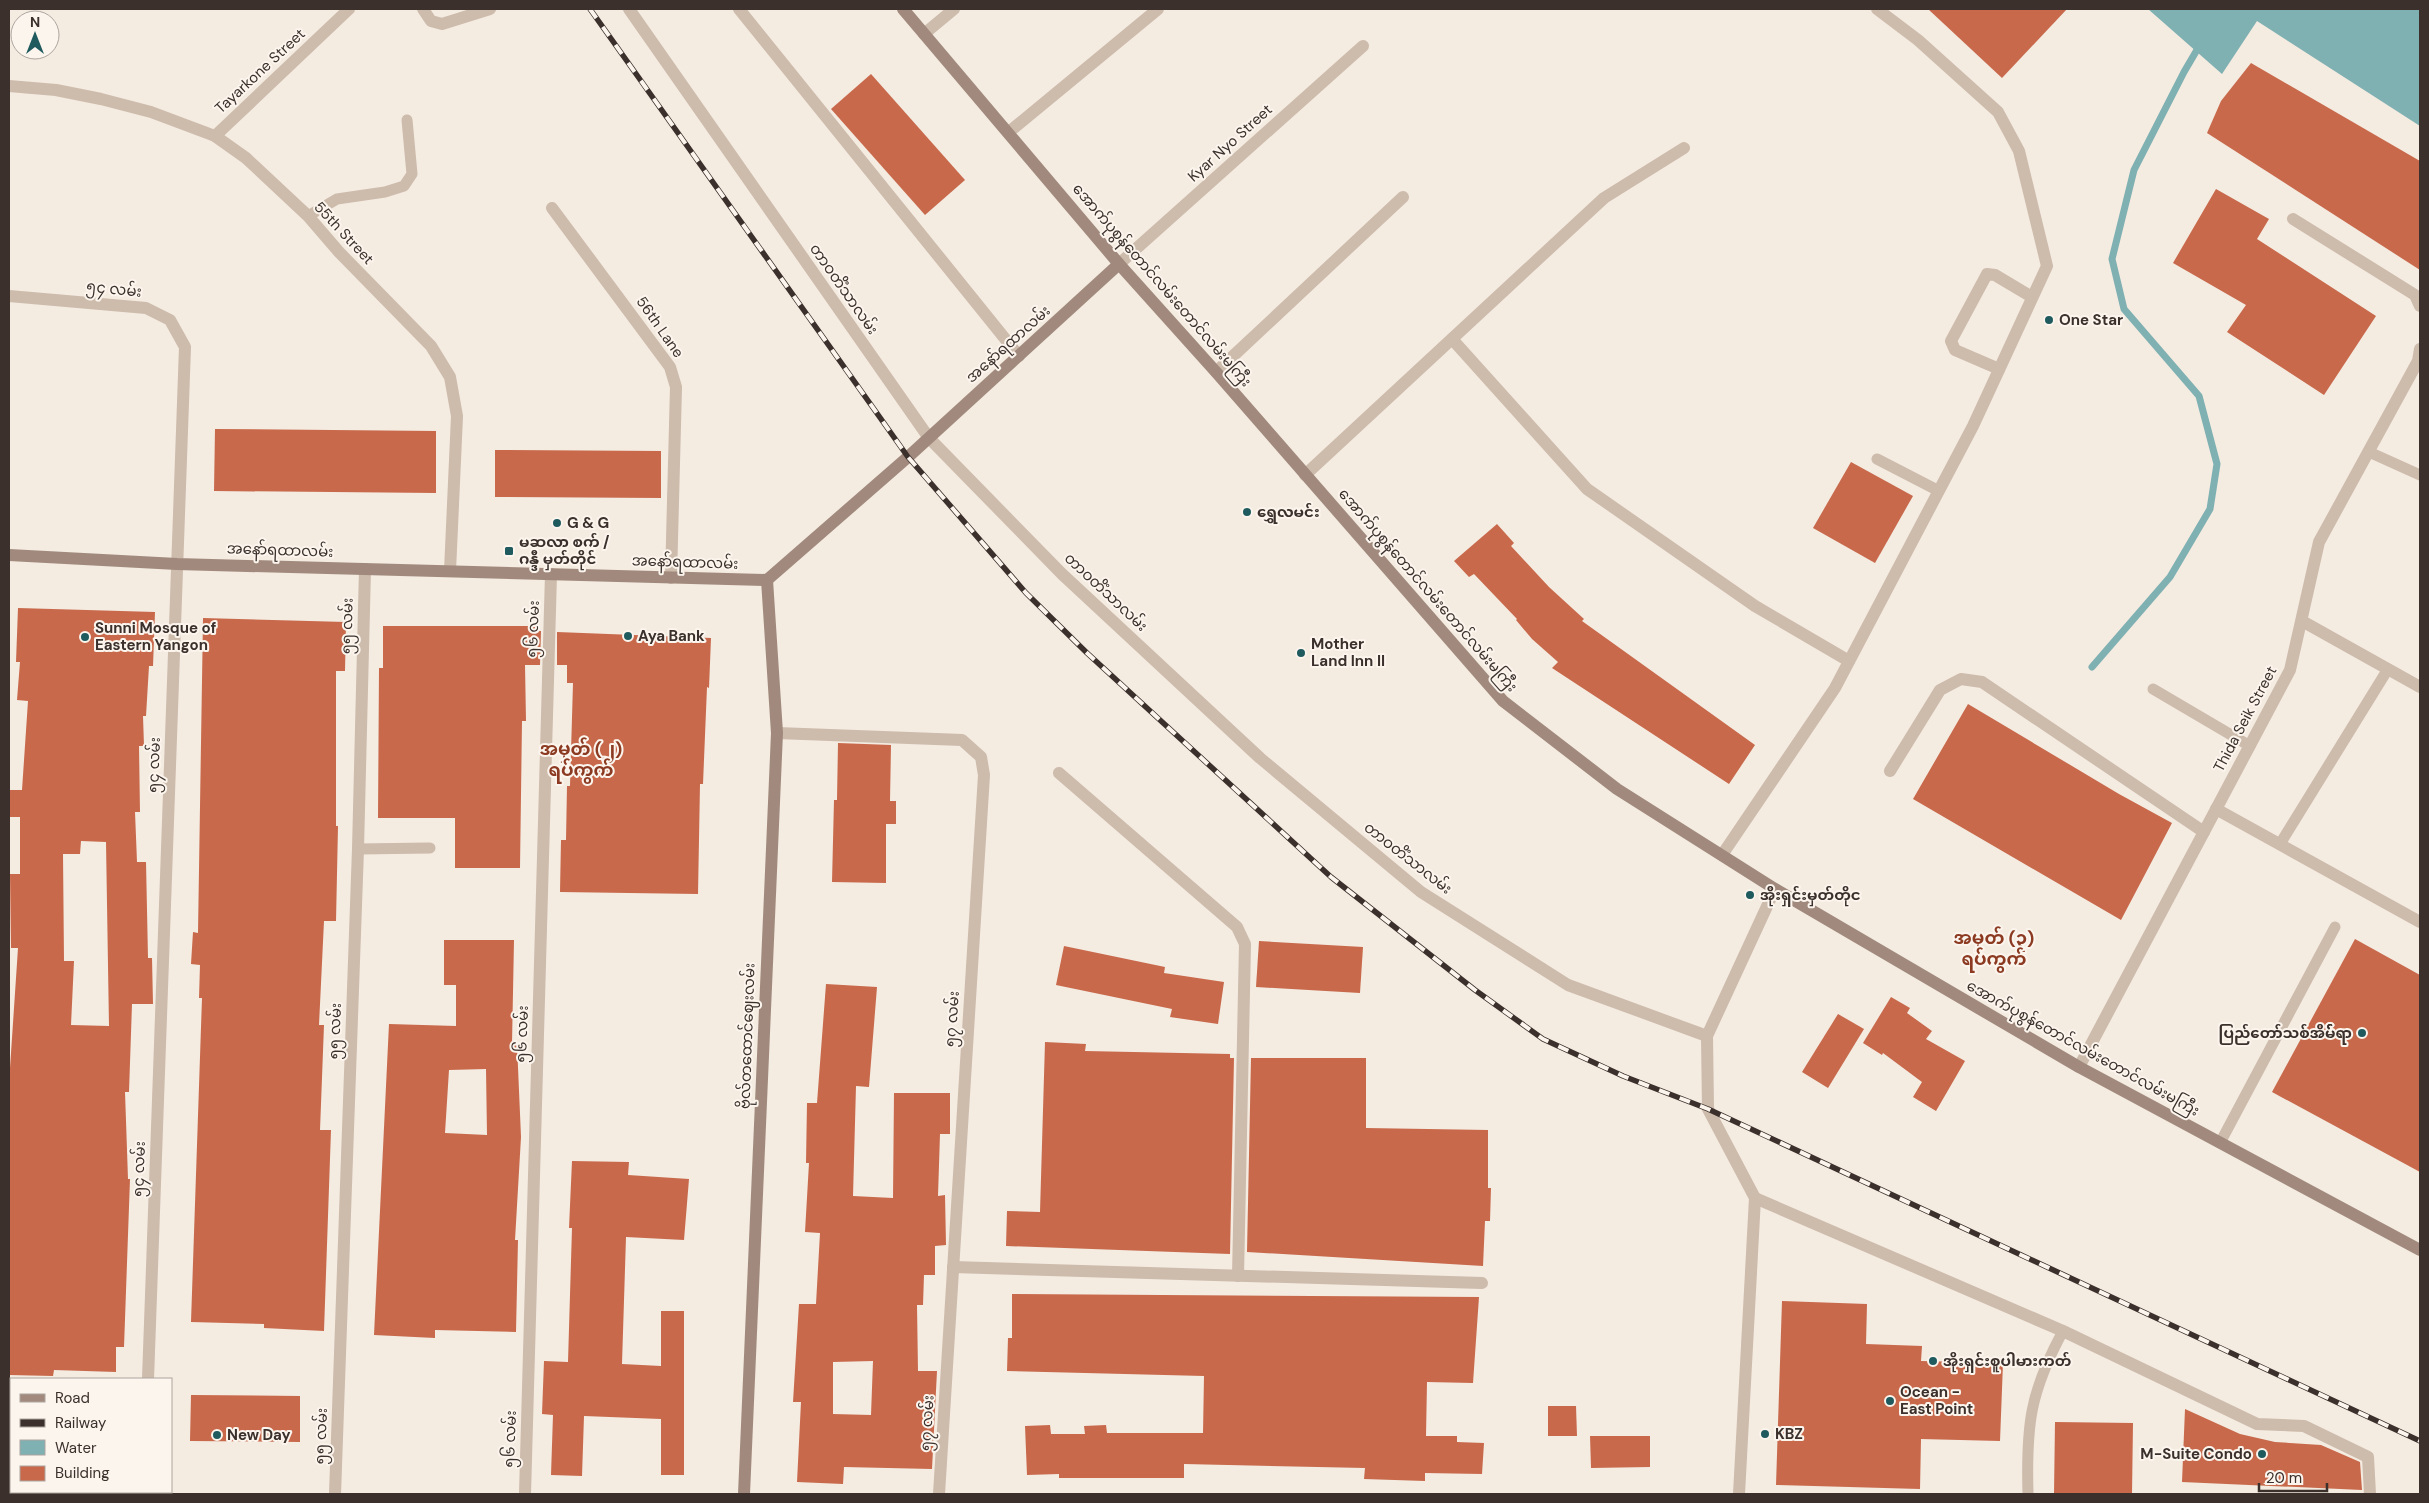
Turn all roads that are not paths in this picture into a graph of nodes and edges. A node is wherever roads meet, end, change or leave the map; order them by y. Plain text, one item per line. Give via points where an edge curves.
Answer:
1 (349, 9) edge
2 (423, 9) edge
3 (490, 9) edge
4 (629, 9) edge
5 (738, 9) edge
6 (903, 9) edge
7 (954, 9) edge
8 (1158, 9) edge
9 (1877, 9) edge
10 (924, 34) junction
11 (1363, 46) dead end
12 (9, 86) edge
13 (407, 120) dead end
14 (1008, 132) junction
15 (215, 136) junction
16 (1684, 148) dead end
17 (1403, 197) dead end
18 (552, 208) dead end
19 (308, 216) junction
20 (2293, 219) dead end
21 (1120, 264) junction
22 (9, 296) edge
23 (2032, 297) junction
24 (2420, 306) edge
25 (1452, 339) junction
26 (1019, 356) junction
27 (2419, 357) edge
28 (1999, 369) junction
29 (1216, 372) junction
30 (929, 438) junction
31 (2369, 452) junction
32 (1877, 460) dead end
33 (1305, 475) junction
34 (2420, 476) edge
35 (1939, 491) junction
36 (9, 555) edge
37 (177, 564) junction
38 (364, 569) junction
39 (450, 571) junction
40 (551, 574) junction
41 (671, 578) junction
42 (768, 580) junction
43 (2302, 621) junction
44 (1849, 661) junction
45 (2388, 669) junction
46 (2420, 687) edge
47 (2153, 689) dead end
48 (776, 732) junction
49 (2250, 746) junction
50 (1890, 771) dead end
51 (1059, 774) dead end
52 (2216, 809) junction
53 (2204, 832) junction
54 (2280, 844) junction
55 (430, 848) dead end
56 (358, 849) junction
57 (1722, 855) junction
58 (1775, 889) junction
59 (2420, 922) edge
60 (2335, 927) dead end
61 (1707, 1036) junction
62 (2079, 1067) junction
63 (2220, 1143) junction
64 (1755, 1198) junction
65 (2420, 1250) edge
66 (952, 1268) junction
67 (1238, 1276) junction
68 (1482, 1283) dead end
69 (2063, 1331) junction
70 (148, 1378) edge
71 (335, 1494) edge
72 (525, 1494) edge
73 (744, 1494) edge
74 (939, 1494) edge
75 (1739, 1494) edge
76 (2028, 1494) edge
77 (2370, 1494) edge

1 - 15 street, Tayarkone Street
2 - 3 street via 431,20 442,24
4 - 30 street, တာဝတိံသာလမ်း
5 - 26 street
6 - 10 main road, အောက်ပုစွန်တောင်လမ်းတောင်လမ်းမကြီး
7 - 10 street
8 - 14 street
9 - 23 street via 1918,40 1998,112 2019,151 2047,266
10 - 14 main road, အောက်ပုစွန်တောင်လမ်းတောင်လမ်းမကြီး
11 - 21 street, Kyar Nyo Street
12 - 15 street, 55th Street via 56,90 102,99 151,112
13 - 19 lane via 412,174 404,186 337,200
14 - 21 main road, အောက်ပုစွန်တောင်လမ်းတောင်လမ်းမကြီး
15 - 19 street, 55th Street via 246,158
16 - 25 street via 1604,198
17 - 29 street
18 - 41 street, 56th Lane via 670,367 676,387
19 - 39 street, 55th Street via 431,346 450,376 457,416
20 - 24 street via 2415,295
21 - 26 main road, အနော်ရထာလမ်း
21 - 29 main road, အောက်ပုစွန်တောင်လမ်းတောင်လမ်းမကြီး
22 - 37 street, ၅၄ လမ်း via 146,308 170,320 185,347
23 - 28 street
23 - 28 street via 1996,274 1987,274 1951,340 1955,350
25 - 33 street
25 - 44 street via 1587,489 1755,606
26 - 30 main road, အနော်ရထာလမ်း
27 - 31 street, Thida Seik Street
28 - 35 street
29 - 33 main road, အောက်ပုစွန်တောင်လမ်းတောင်လမ်းမကြီး
30 - 42 main road, အနော်ရထာလမ်း
30 - 61 street, တာဝတိံသာလမ်း via 1062,574 1260,758 1420,892 1568,985
31 - 34 lane
31 - 43 street, Thida Seik Street via 2318,542
32 - 35 lane
33 - 57 main road, အောက်ပုစွန်တောင်လမ်းတောင်လမ်းမကြီး via 1503,701 1618,789
35 - 44 street
36 - 37 main road, အနော်ရထာလမ်း
37 - 38 main road, အနော်ရထာလမ်း
37 - 70 street, ၅၄ လမ်း
38 - 39 main road, အနော်ရထာလမ်း
38 - 56 street, ၅၅ လမ်း
39 - 40 main road, အနော်ရထာလမ်း
40 - 41 main road, အနော်ရထာလမ်း
40 - 72 street, ၅၆ လမ်း
41 - 42 main road, အနော်ရထာလမ်း
42 - 48 main road, ဗိုလ်တထောင်ဈေးလမ်း
43 - 45 street
43 - 49 street, Thida Seik Street via 2290,670
44 - 57 street via 1835,688
45 - 46 street
45 - 54 lane
47 - 49 lane
48 - 66 street, ၅၇ လမ်း via 962,740 981,757 984,775
48 - 73 main road, ဗိုလ်တထောင်ဈေးလမ်း
49 - 52 street, Thida Seik Street
50 - 53 street via 1940,690 1961,679 1982,682
51 - 67 street via 1236,927 1244,944
52 - 53 street, Thida Seik Street
52 - 54 street
53 - 62 street, Thida Seik Street
54 - 59 street
55 - 56 lane
56 - 71 street, ၅၅ လမ်း
57 - 58 main road, အောက်ပုစွန်တောင်လမ်းတောင်လမ်းမကြီး
58 - 61 street
58 - 62 main road, အောက်ပုစွန်တောင်လမ်းတောင်လမ်းမကြီး
60 - 63 lane
61 - 64 street via 1708,1109
62 - 63 main road, အောက်ပုစွန်တောင်လမ်းတောင်လမ်းမကြီး
63 - 65 main road, အောက်ပုစွန်တောင်လမ်းတောင်လမ်းမကြီး
64 - 69 street
64 - 75 street
66 - 67 street
66 - 74 street, ၅၇ လမ်း
67 - 68 street
69 - 76 lane via 2046,1364 2030,1417
69 - 77 street via 2258,1424 2304,1426 2368,1457

